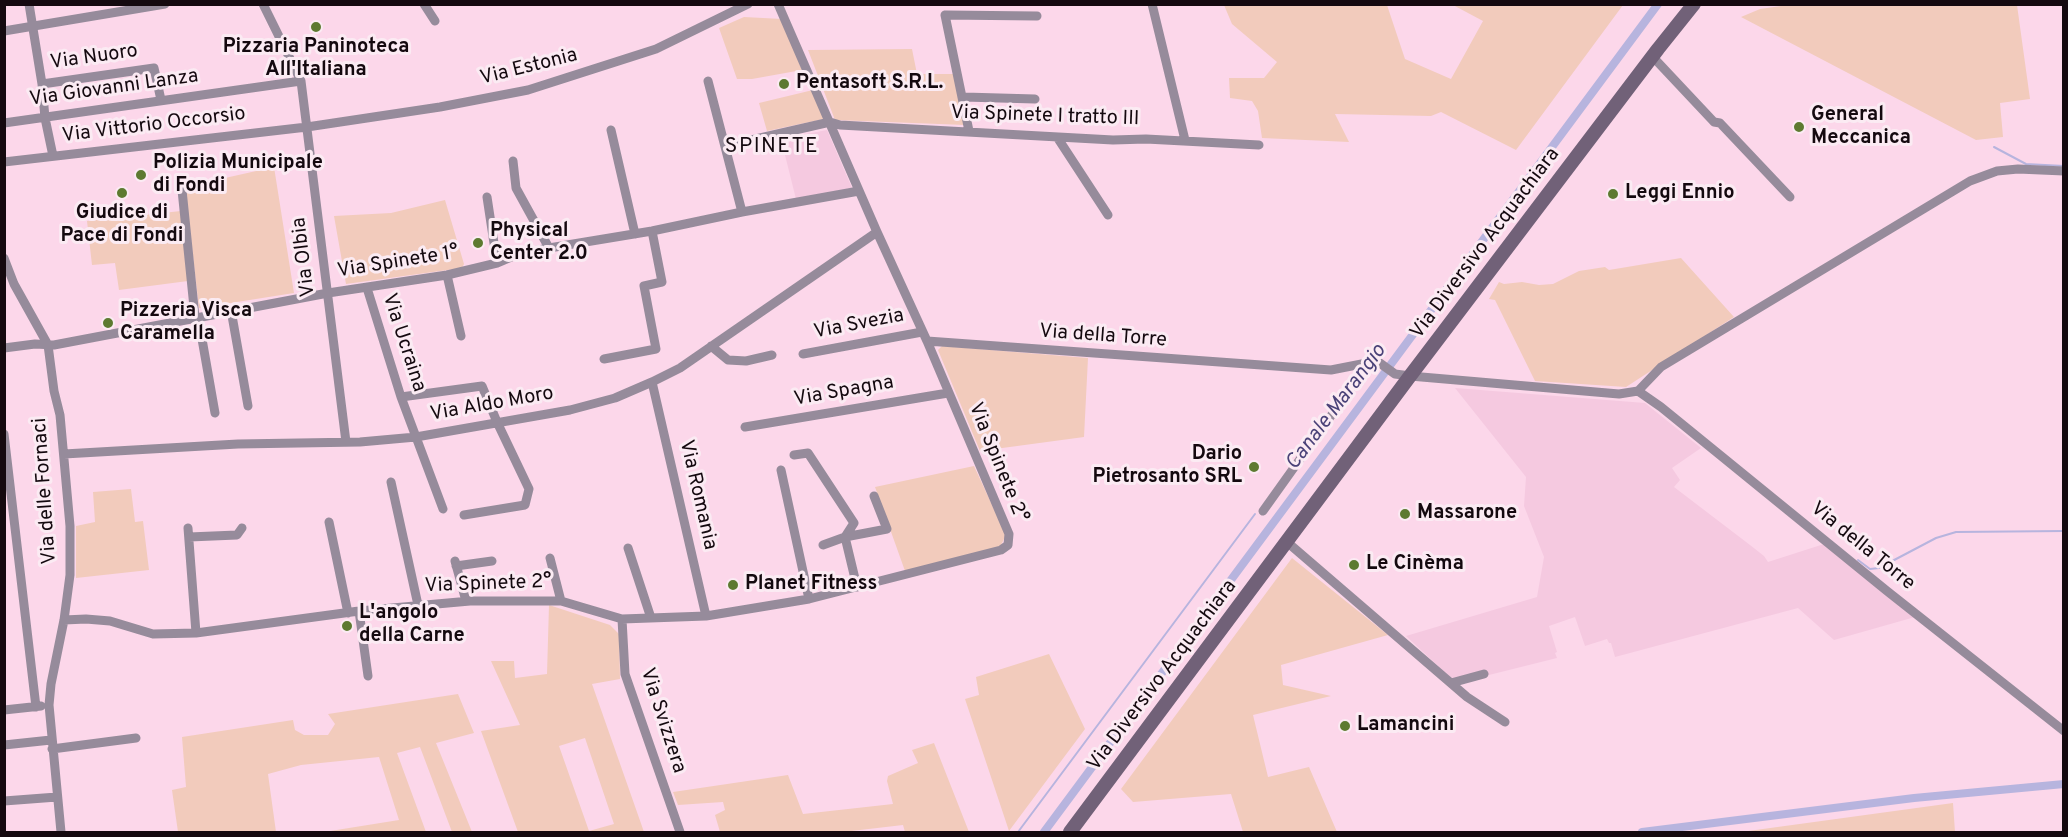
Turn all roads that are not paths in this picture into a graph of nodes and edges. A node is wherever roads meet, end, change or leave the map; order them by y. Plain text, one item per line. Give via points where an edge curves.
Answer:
1 (29, 4) edge
2 (165, 4) edge
3 (263, 4) edge
4 (424, 4) edge
5 (748, 4) edge
6 (778, 4) edge
7 (1152, 4) edge
8 (1694, 4) edge
9 (1037, 16) dead end
10 (435, 21) dead end
11 (32, 26) junction
12 (4, 32) edge
13 (1652, 56) junction
14 (301, 81) junction
15 (708, 81) dead end
16 (42, 84) junction
17 (963, 97) junction
18 (1035, 99) dead end
19 (161, 100) junction
20 (45, 117) junction
21 (830, 122) junction
22 (4, 123) edge
23 (307, 127) junction
24 (611, 130) dead end
25 (969, 131) junction
26 (1057, 137) junction
27 (1185, 140) junction
28 (1259, 145) dead end
29 (725, 146) junction
30 (53, 156) junction
31 (513, 161) dead end
32 (4, 162) edge
33 (2064, 171) edge
34 (182, 190) dead end
35 (859, 191) junction
36 (487, 197) dead end
37 (1790, 197) dead end
38 (742, 212) junction
39 (1108, 215) dead end
40 (652, 231) junction
41 (877, 232) junction
42 (635, 234) junction
43 (549, 248) junction
44 (4, 258) edge
45 (497, 263) junction
46 (447, 276) junction
47 (9, 285) edge
48 (367, 288) junction
49 (328, 293) junction
50 (231, 310) junction
51 (195, 317) junction
52 (461, 336) dead end
53 (925, 337) junction
54 (48, 345) junction
55 (711, 346) junction
56 (4, 348) edge
57 (803, 354) dead end
58 (772, 356) dead end
59 (604, 359) dead end
60 (1373, 363) junction
61 (1410, 376) junction
62 (652, 382) junction
63 (1638, 391) junction
64 (948, 393) junction
65 (401, 397) junction
66 (248, 406) dead end
67 (215, 413) dead end
68 (497, 422) junction
69 (745, 427) dead end
70 (4, 434) edge
71 (416, 437) junction
72 (346, 442) junction
73 (64, 454) junction
74 (794, 455) dead end
75 (781, 470) dead end
76 (391, 482) dead end
77 (874, 496) dead end
78 (443, 509) dead end
79 (1263, 511) dead end
80 (464, 515) dead end
81 (329, 522) dead end
82 (242, 528) dead end
83 (845, 537) junction
84 (1287, 542) junction
85 (823, 545) dead end
86 (628, 548) dead end
87 (550, 558) dead end
88 (492, 561) dead end
89 (858, 587) junction
90 (809, 599) junction
91 (561, 601) junction
92 (466, 602) junction
93 (418, 605) junction
94 (359, 611) junction
95 (348, 613) junction
96 (706, 616) junction
97 (651, 618) junction
98 (622, 619) junction
99 (64, 620) junction
100 (196, 633) junction
101 (1484, 674) dead end
102 (368, 676) dead end
103 (1451, 683) junction
104 (51, 684) junction
105 (33, 686) junction
106 (49, 705) junction
107 (36, 707) junction
108 (4, 710) edge
109 (1505, 722) dead end
110 (2064, 731) edge
111 (136, 738) dead end
112 (4, 745) edge
113 (52, 745) junction
114 (57, 797) junction
115 (4, 801) edge
116 (61, 832) edge
117 (680, 832) edge
118 (1070, 832) edge

1 - 11 street
2 - 11 street
3 - 14 street, Via Olbia
4 - 10 street
5 - 23 street, Via Estonia via 657,49 528,90
6 - 21 street
7 - 27 street
8 - 13 main road, Via Diversivo Acquachiara
9 - 17 street via 945,15
11 - 12 street
11 - 16 street
13 - 37 street
13 - 61 main road, Via Diversivo Acquachiara
14 - 19 street, Via Giovanni Lanza
14 - 23 street, Via Olbia
15 - 29 street
16 - 19 street, Via Nuoro via 154,68
16 - 20 street
17 - 18 street
17 - 25 street
19 - 20 street, Via Giovanni Lanza
20 - 22 street, Via Giovanni Lanza
20 - 30 street
21 - 25 street, Via Spinete I tratto III
21 - 29 street
21 - 35 street
23 - 30 street, Via Vittorio Occorsio
23 - 49 street, Via Olbia
24 - 42 street
25 - 26 street, Via Spinete I tratto III
26 - 27 street, Via Spinete I tratto III
26 - 39 street
27 - 28 street, Via Spinete I tratto III
29 - 38 street
30 - 32 street, Via Vittorio Occorsio
31 - 43 street via 516,188
33 - 63 street via 1997,171 1970,181 1661,367
34 - 51 street
35 - 38 street, Via Spinete 1°
35 - 41 street
36 - 45 street
38 - 40 street, Via Spinete 1°
40 - 42 street, Via Spinete 1°
40 - 59 street via 662,282 644,286 656,349
41 - 53 street
41 - 55 street, Via Aldo Moro
42 - 43 street, Via Spinete 1°
43 - 45 street, Via Spinete 1°
44 - 47 street
45 - 46 street, Via Spinete 1°
46 - 48 street, Via Spinete 1°
46 - 52 street
47 - 54 street
48 - 49 street, Via Spinete 1°
48 - 65 street, Via Ucraina
49 - 50 street, Via Spinete 1°
49 - 72 street, Via Olbia
50 - 51 street, Via Spinete 1°
50 - 66 street
51 - 54 street, Via Spinete 1°
51 - 67 street
53 - 57 street, Via Svezia
53 - 60 street, Via della Torre via 1331,370
53 - 64 street, Via Spinete 2°
54 - 56 street, Via Spinete 1°
54 - 73 street, Via delle Fornaci
55 - 58 street via 728,360
55 - 62 street, Via Aldo Moro
60 - 61 street via 1395,374
60 - 79 street
61 - 63 street via 1619,394
61 - 84 main road, Via Diversivo Acquachiara
62 - 68 street, Via Aldo Moro via 615,398 570,410
62 - 96 street, Via Romania
63 - 110 street, Via della Torre
64 - 69 street, Via Spagna
64 - 89 street, Via Spinete 2° via 1009,534 1008,545
65 - 68 street via 482,386
65 - 71 street, Via Ucraina
68 - 71 street, Via Aldo Moro
68 - 80 street via 529,489 525,505
70 - 105 street
71 - 72 street, Via Aldo Moro
71 - 78 street, Via Ucraina
72 - 73 street, Via Aldo Moro via 227,444
73 - 99 street, Via delle Fornaci via 70,526
74 - 83 street via 808,453 854,523
75 - 90 street
76 - 93 street
77 - 83 street via 887,529
81 - 95 street
82 - 100 street via 237,534 189,533
83 - 85 street
83 - 89 street
84 - 103 street
84 - 118 main road, Via Diversivo Acquachiara
86 - 97 street
87 - 91 street
88 - 92 street via 456,564
89 - 90 street, Via Spinete 2°
90 - 96 street, Via Spinete 2°
91 - 92 street, Via Spinete 2°
91 - 98 street, Via Spinete 2°
92 - 93 street, Via Spinete 2°
93 - 94 street, Via Spinete 2°
94 - 95 street, Via Spinete 2°
94 - 102 street
95 - 100 street, Via Spinete 2°
96 - 97 street, Via Spinete 2°
97 - 98 street, Via Spinete 2°
98 - 117 street, Via Svizzera via 625,674
99 - 100 street, Via Spinete 2° via 110,621 153,634
99 - 104 street, Via delle Fornaci
101 - 103 street
103 - 109 street
104 - 105 street
104 - 106 street, Via delle Fornaci
105 - 107 street
106 - 107 street
106 - 113 street, Via delle Fornaci
107 - 108 street
111 - 113 street
112 - 113 street
113 - 114 street, Via delle Fornaci
114 - 115 street
114 - 116 street, Via delle Fornaci

